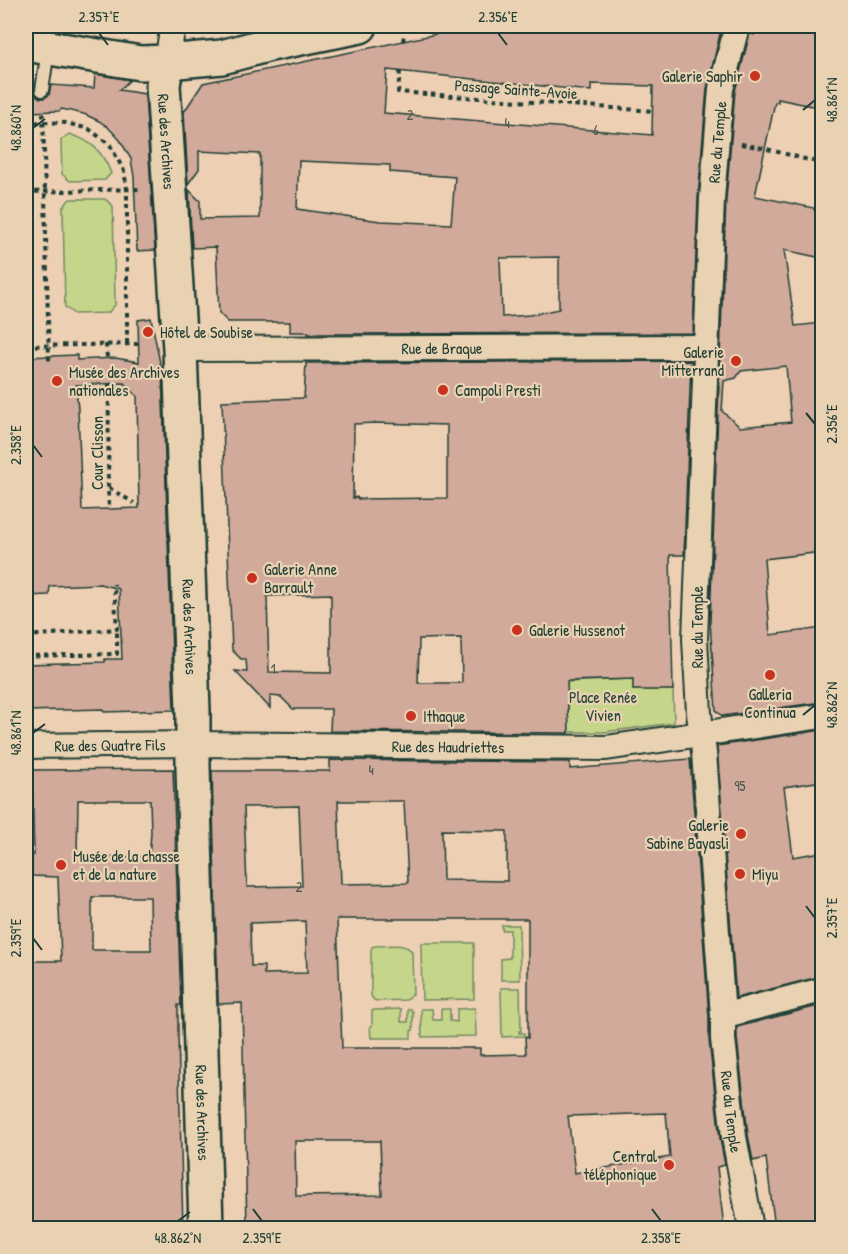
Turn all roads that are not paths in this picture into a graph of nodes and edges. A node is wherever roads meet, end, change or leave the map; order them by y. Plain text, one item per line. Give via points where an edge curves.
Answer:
1 (171, 26) edge
2 (360, 26) edge
3 (737, 26) edge
4 (37, 46) edge
5 (167, 62) junction
6 (42, 90) dead end
7 (706, 347) junction
8 (180, 349) junction
9 (822, 716) edge
10 (701, 734) junction
11 (194, 744) junction
12 (26, 746) edge
13 (822, 990) edge
14 (723, 1016) junction
15 (206, 1228) edge
16 (751, 1228) edge

1 - 5 street, Rue des Archives
2 - 5 street via 222,57
3 - 7 street, Rue du Temple via 719,116
4 - 5 street via 140,63
4 - 6 lane
5 - 8 street, Rue des Archives via 164,85
7 - 8 street, Rue de Braque
7 - 10 street, Rue du Temple via 695,639
8 - 11 street, Rue des Archives
9 - 10 street, Rue des Haudriettes
10 - 11 street, Rue des Haudriettes via 606,748
10 - 14 street, Rue du Temple
11 - 12 street, Rue des Quatre Fils
11 - 15 street, Rue des Archives
13 - 14 street
14 - 16 street, Rue du Temple via 734,1137

